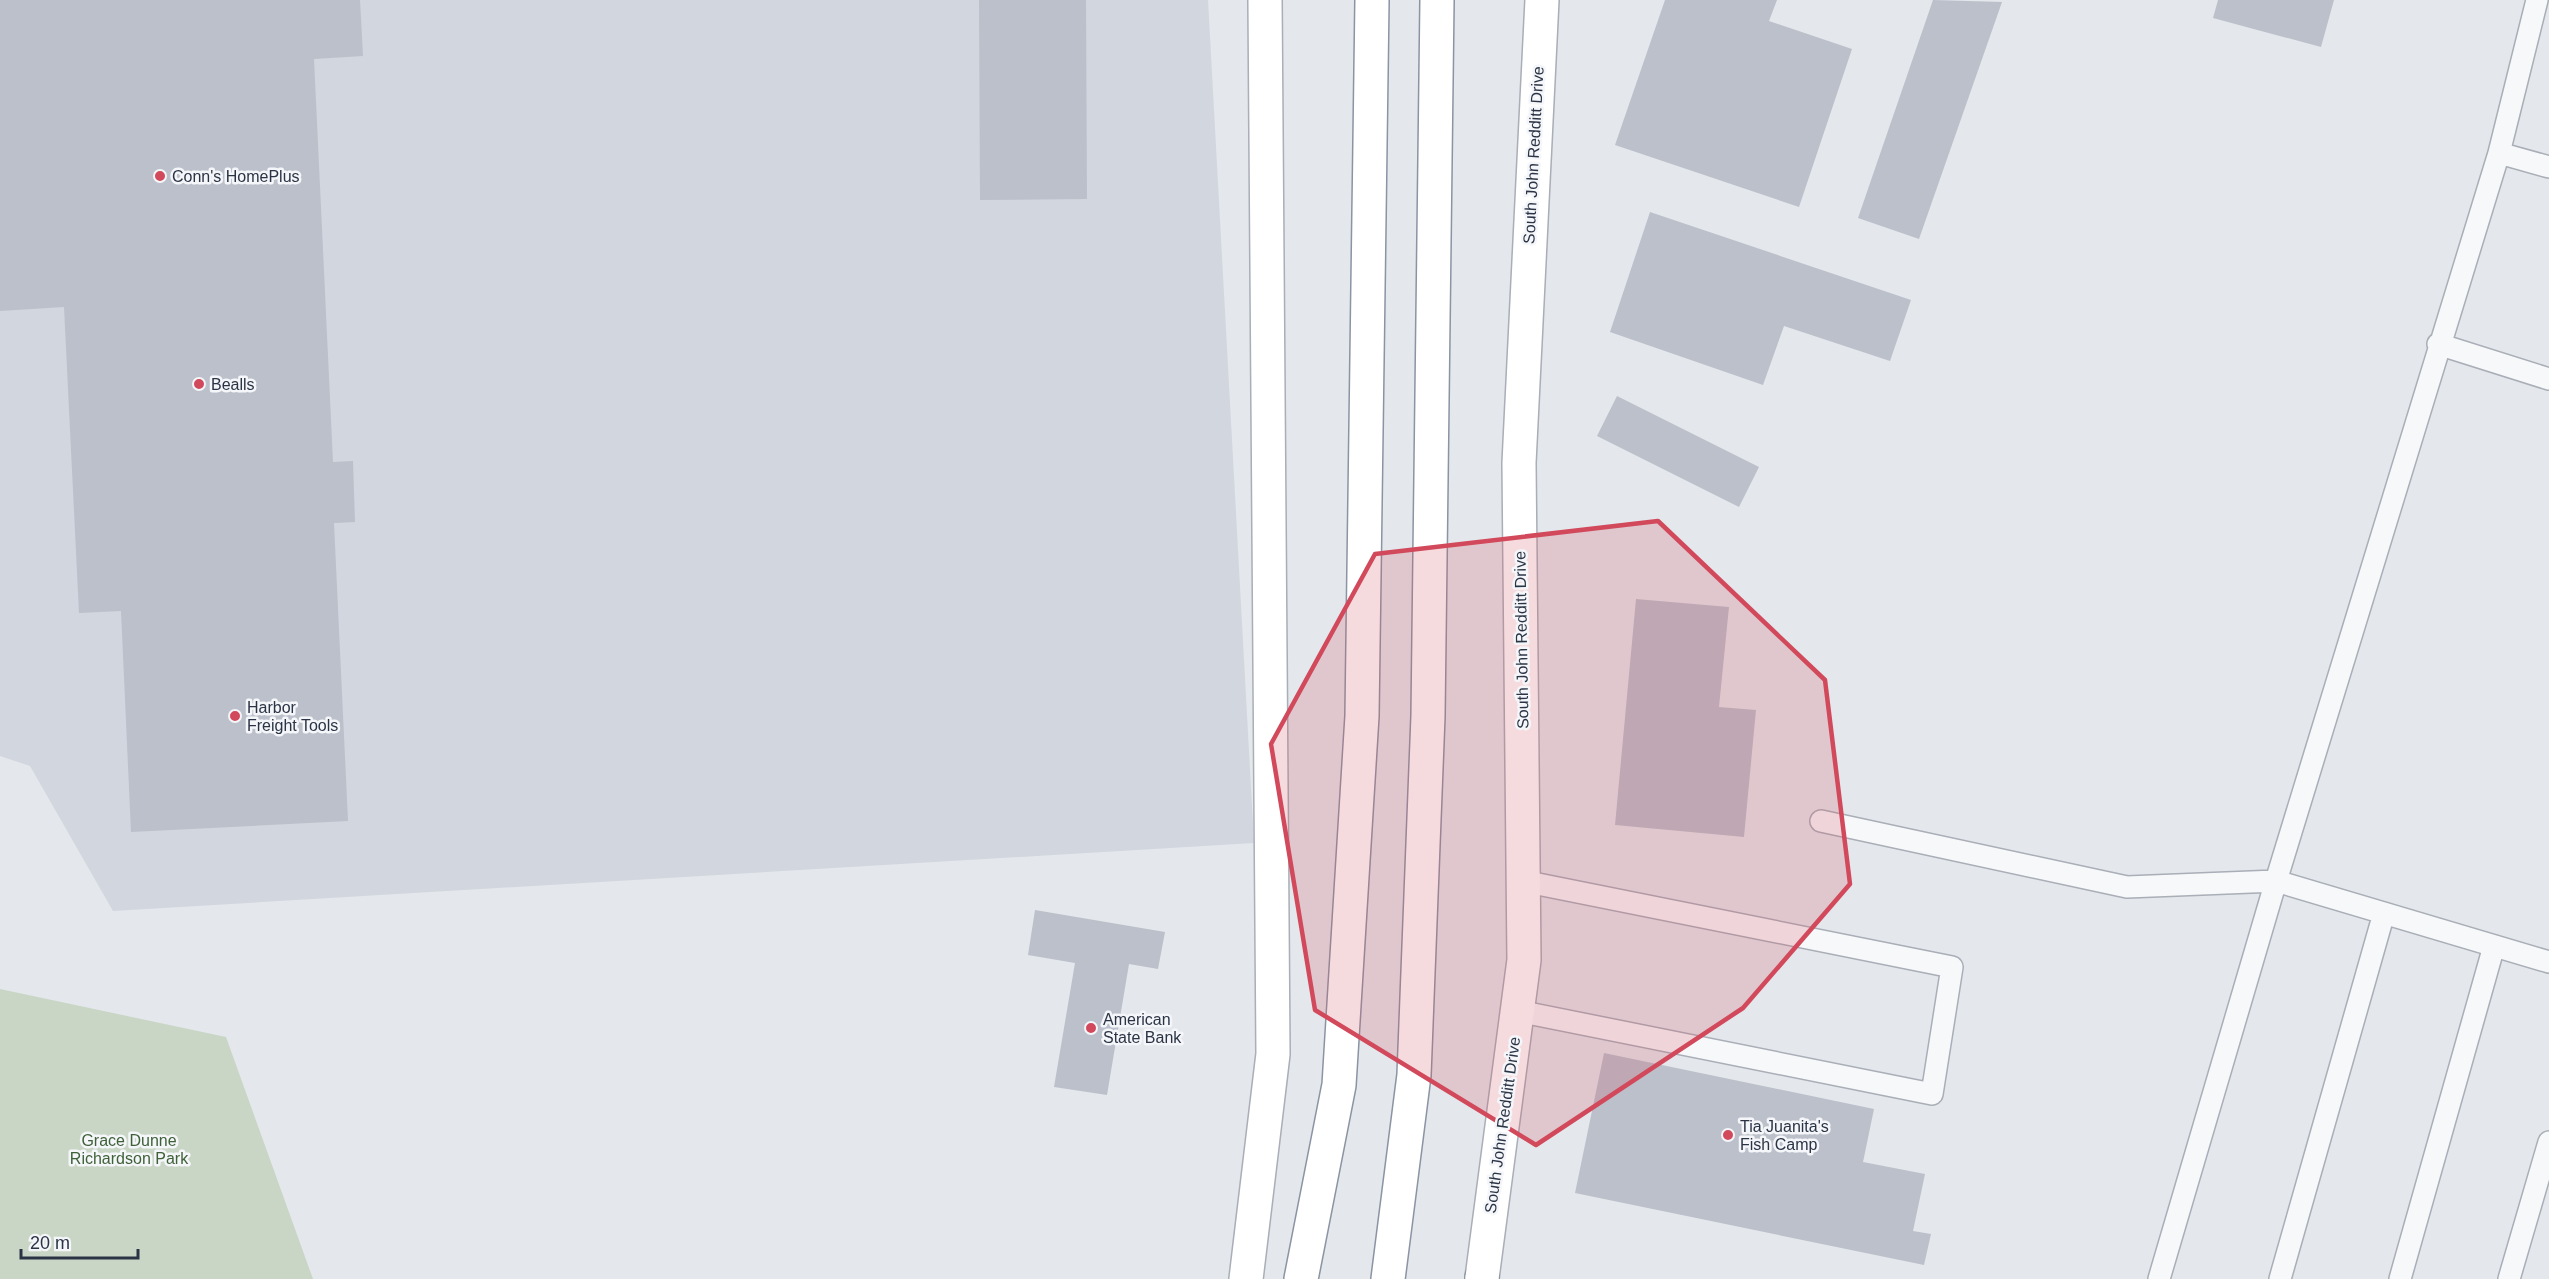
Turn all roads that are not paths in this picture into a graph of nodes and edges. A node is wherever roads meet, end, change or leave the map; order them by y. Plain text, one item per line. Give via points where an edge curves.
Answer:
1 (1265, 0) edge
2 (1372, 0) edge
3 (1437, 0) edge
4 (1542, 0) edge
5 (2537, 0) edge
6 (2499, 153) junction
7 (2549, 168) edge
8 (2438, 344) junction
9 (2549, 379) edge
10 (1821, 821) dead end
11 (1523, 881) junction
12 (2276, 881) junction
13 (2384, 913) junction
14 (2494, 946) junction
15 (2549, 962) edge
16 (1518, 1011) junction
17 (2549, 1142) edge
18 (1246, 1279) edge
19 (1301, 1279) edge
20 (1388, 1279) edge
21 (1482, 1279) edge
22 (2159, 1279) edge
23 (2280, 1279) edge
24 (2400, 1279) edge
25 (2509, 1279) edge

1 - 18 main road via 1273,1054
2 - 19 main road via 1362,716 1339,1085
3 - 20 main road via 1428,740 1414,1075
4 - 11 main road, South John Redditt Drive via 1519,463
5 - 6 lane
6 - 7 lane
6 - 8 lane
8 - 9 lane
8 - 12 lane
10 - 12 lane via 2127,887
11 - 16 main road, South John Redditt Drive via 1524,960
11 - 16 lane via 1952,967 1932,1094
12 - 13 lane
12 - 22 lane
13 - 14 lane
13 - 23 lane
14 - 15 lane
14 - 24 lane
16 - 21 main road, South John Redditt Drive
17 - 25 lane

